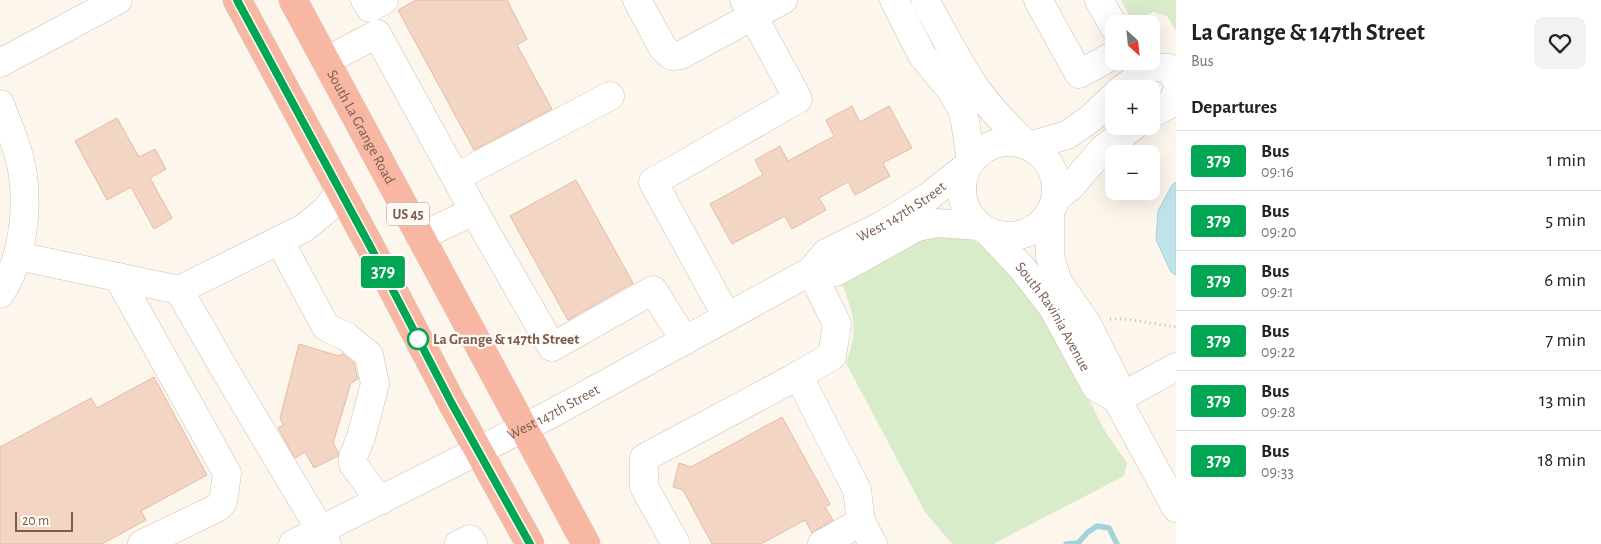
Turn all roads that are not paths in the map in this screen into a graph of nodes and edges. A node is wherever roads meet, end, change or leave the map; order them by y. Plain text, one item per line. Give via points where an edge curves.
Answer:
1 (118, 0) edge
2 (237, 0) edge
3 (293, 0) edge
4 (365, 0) edge
5 (384, 0) edge
6 (637, 0) edge
7 (783, 0) edge
8 (894, 0) edge
9 (925, 0) edge
10 (1038, 0) edge
11 (1099, 0) edge
12 (749, 8) edge
13 (1107, 15) edge
14 (1105, 59) edge
15 (326, 61) junction
16 (0, 63) edge
17 (1160, 67) edge
18 (1139, 70) edge
19 (1130, 80) edge
20 (1176, 80) edge
21 (1176, 94) edge
22 (610, 96) dead end
23 (0, 104) edge
24 (1105, 105) edge
25 (1160, 109) edge
26 (1122, 135) edge
27 (1027, 145) junction
28 (969, 164) junction
29 (456, 177) junction
30 (340, 190) junction
31 (1053, 205) junction
32 (474, 211) junction
33 (983, 229) junction
34 (420, 237) junction
35 (279, 240) junction
36 (18, 256) junction
37 (811, 271) junction
38 (118, 277) junction
39 (180, 290) junction
40 (0, 294) edge
41 (727, 317) junction
42 (685, 341) junction
43 (1176, 368) edge
44 (798, 375) junction
45 (1117, 399) junction
46 (523, 428) junction
47 (479, 450) junction
48 (380, 501) junction
49 (1176, 508) edge
50 (867, 533) edge
51 (324, 538) edge
52 (142, 544) edge
53 (293, 544) edge
54 (459, 544) edge
55 (473, 544) edge
56 (530, 544) edge
57 (586, 544) edge
58 (676, 544) edge
59 (822, 544) edge

1 - 16 street
2 - 30 highway
3 - 15 highway, South La Grange Road / US 45
4 - 5 street via 370,8
6 - 12 street via 663,48 672,56 681,55
7 - 12 street
8 - 28 street via 922,55 962,109
9 - 27 street via 975,88
10 - 14 street via 1079,74
11 - 13 street
12 - 41 street via 798,99 653,182
15 - 29 street via 377,34
15 - 34 highway, South La Grange Road / US 45
17 - 20 street via 1169,68
18 - 19 street
21 - 25 street via 1172,103
22 - 29 street
23 - 36 street via 15,144 25,196
24 - 27 street via 1067,135
26 - 31 street via 1103,149
27 - 28 street via 997,143 984,149
27 - 31 street via 1040,153 1050,166 1056,181
28 - 33 street via 962,179 963,204 969,216
28 - 37 street, West 147th Street via 928,198 826,253
29 - 32 street
30 - 35 street via 326,210 304,228
30 - 47 highway
31 - 33 street via 1040,225 1028,233 1002,236
31 - 45 street, South Ravinia Avenue via 1050,257 1058,282 1086,322 1115,379
32 - 34 street
32 - 42 street via 552,347 653,290
33 - 37 street, West 147th Street via 937,223 917,227 836,272
33 - 45 street, South Ravinia Avenue via 1022,268 1053,308 1096,387
34 - 46 highway, South La Grange Road / US 45
35 - 39 street
35 - 48 street via 326,326 347,337 369,355 376,384 353,464
36 - 38 street
36 - 40 street
37 - 41 street, West 147th Street
37 - 44 street via 837,324 836,338 832,356
38 - 39 street
38 - 52 street via 227,472 223,502 217,508
39 - 51 street
41 - 42 street, West 147th Street
42 - 46 street, West 147th Street
43 - 45 street
44 - 50 street via 857,490
44 - 58 street via 644,458 644,487
45 - 49 street, South Ravinia Avenue
46 - 47 street, West 147th Street
46 - 57 highway, South La Grange Road / US 45
47 - 48 street, West 147th Street
47 - 56 highway
48 - 51 street, West 147th Street
50 - 59 street
51 - 53 street, West 147th Street
54 - 55 street via 470,539

